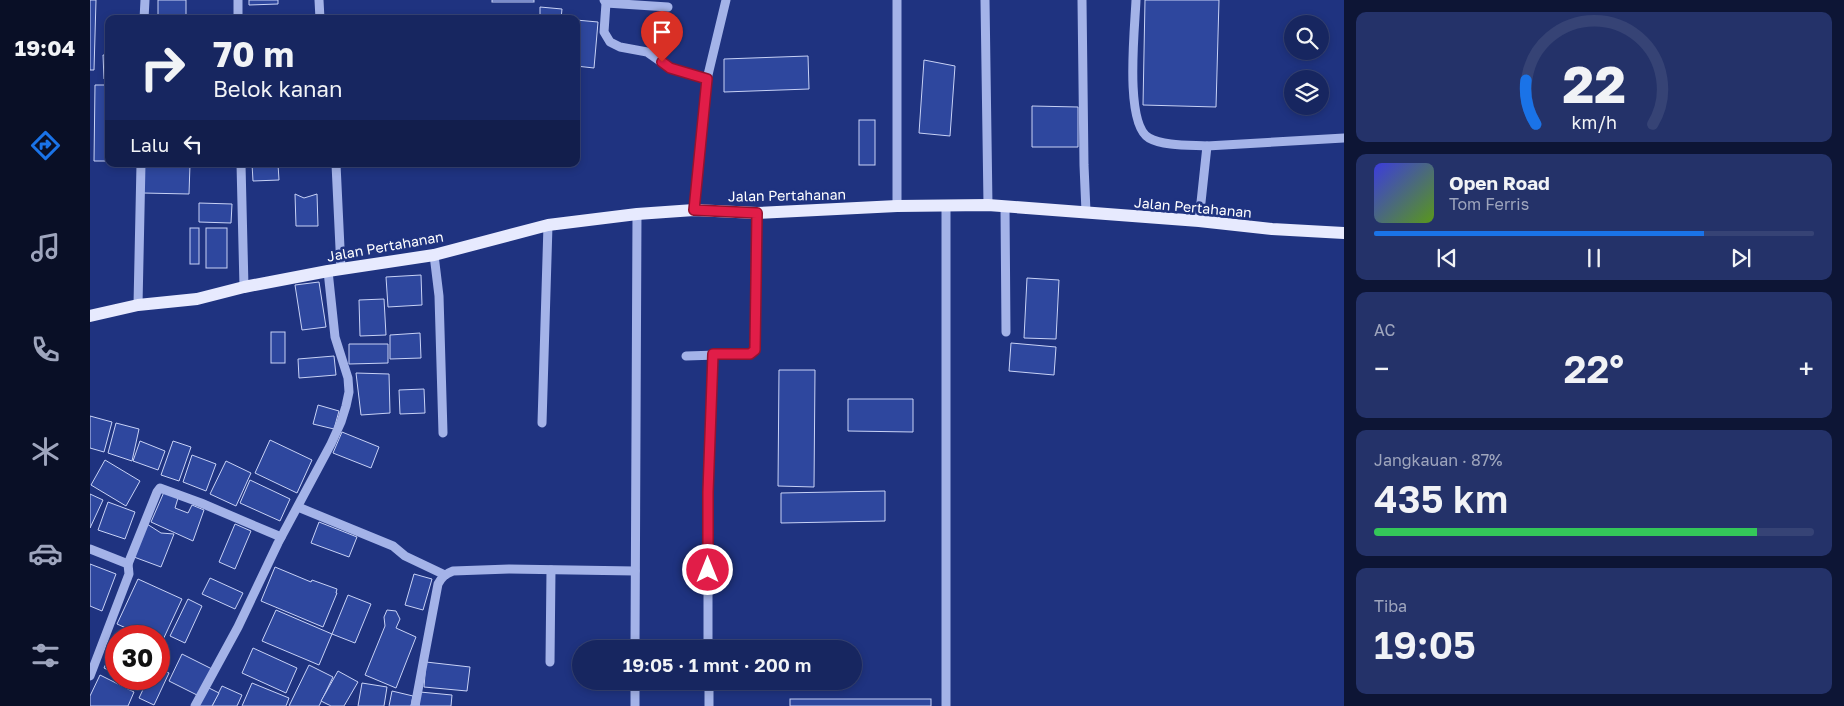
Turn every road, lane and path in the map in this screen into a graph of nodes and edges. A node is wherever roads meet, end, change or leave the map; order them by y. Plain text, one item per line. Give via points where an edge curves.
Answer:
1 (145, 0) edge
2 (238, 0) edge
3 (319, 0) edge
4 (726, 0) edge
5 (897, 0) edge
6 (985, 0) edge
7 (1082, 0) edge
8 (1136, 0) edge
9 (605, 2) edge
10 (668, 7) dead end
11 (144, 15) edge
12 (238, 15) edge
13 (320, 15) edge
14 (707, 79) junction
15 (1344, 138) edge
16 (1206, 146) junction
17 (141, 167) edge
18 (241, 167) edge
19 (336, 167) edge
20 (946, 205) junction
21 (988, 205) junction
22 (897, 206) junction
23 (1005, 207) junction
24 (694, 210) junction
25 (1086, 212) junction
26 (757, 213) junction
27 (637, 214) junction
28 (1199, 221) junction
29 (548, 226) junction
30 (1344, 234) edge
31 (434, 255) junction
32 (341, 269) junction
33 (328, 271) junction
34 (244, 286) junction
35 (138, 306) junction
36 (90, 316) edge
37 (1006, 332) dead end
38 (713, 354) junction
39 (686, 356) dead end
40 (542, 423) dead end
41 (443, 433) dead end
42 (298, 507) junction
43 (281, 537) junction
44 (90, 549) edge
45 (128, 564) junction
46 (551, 570) junction
47 (636, 571) junction
48 (444, 575) junction
49 (635, 640) edge
50 (708, 640) edge
51 (550, 662) dead end
52 (90, 676) edge
53 (635, 690) edge
54 (708, 690) edge
55 (194, 706) edge
56 (415, 706) edge
57 (635, 706) edge
58 (709, 706) edge
59 (946, 706) edge

1 - 11 street
2 - 12 street
3 - 13 street
4 - 14 street
5 - 22 street
6 - 21 street
7 - 25 street
8 - 16 street via 1133,90 1139,126 1144,134 1157,141
9 - 10 street
9 - 14 street via 604,32 610,42 647,52 670,68
14 - 24 street
15 - 16 street
16 - 28 street
17 - 35 street
18 - 34 street
19 - 32 street
20 - 21 main road, Jalan Pertahanan
20 - 22 main road, Jalan Pertahanan
20 - 59 street
21 - 23 main road, Jalan Pertahanan
22 - 26 main road, Jalan Pertahanan
23 - 25 main road, Jalan Pertahanan
23 - 37 street
24 - 26 main road, Jalan Pertahanan
24 - 27 main road, Jalan Pertahanan
25 - 28 main road, Jalan Pertahanan
26 - 38 street via 755,350 750,354
27 - 29 main road, Jalan Pertahanan
27 - 47 street
28 - 30 main road, Jalan Pertahanan
29 - 31 main road, Jalan Pertahanan
29 - 40 street
31 - 32 main road, Jalan Pertahanan
31 - 41 street via 439,296
32 - 33 main road, Jalan Pertahanan
33 - 34 main road, Jalan Pertahanan
33 - 42 street via 335,337 349,392 341,422
34 - 35 main road, Jalan Pertahanan via 197,299
35 - 36 main road, Jalan Pertahanan
38 - 39 street
38 - 50 street via 708,492
42 - 43 street
42 - 48 street via 393,546 405,556
43 - 45 street via 160,488
43 - 55 street via 238,627
44 - 45 street
45 - 52 street via 129,574
46 - 47 street
46 - 48 street via 453,571
46 - 51 street
47 - 49 street
48 - 56 street via 438,584
53 - 57 street
54 - 58 street

